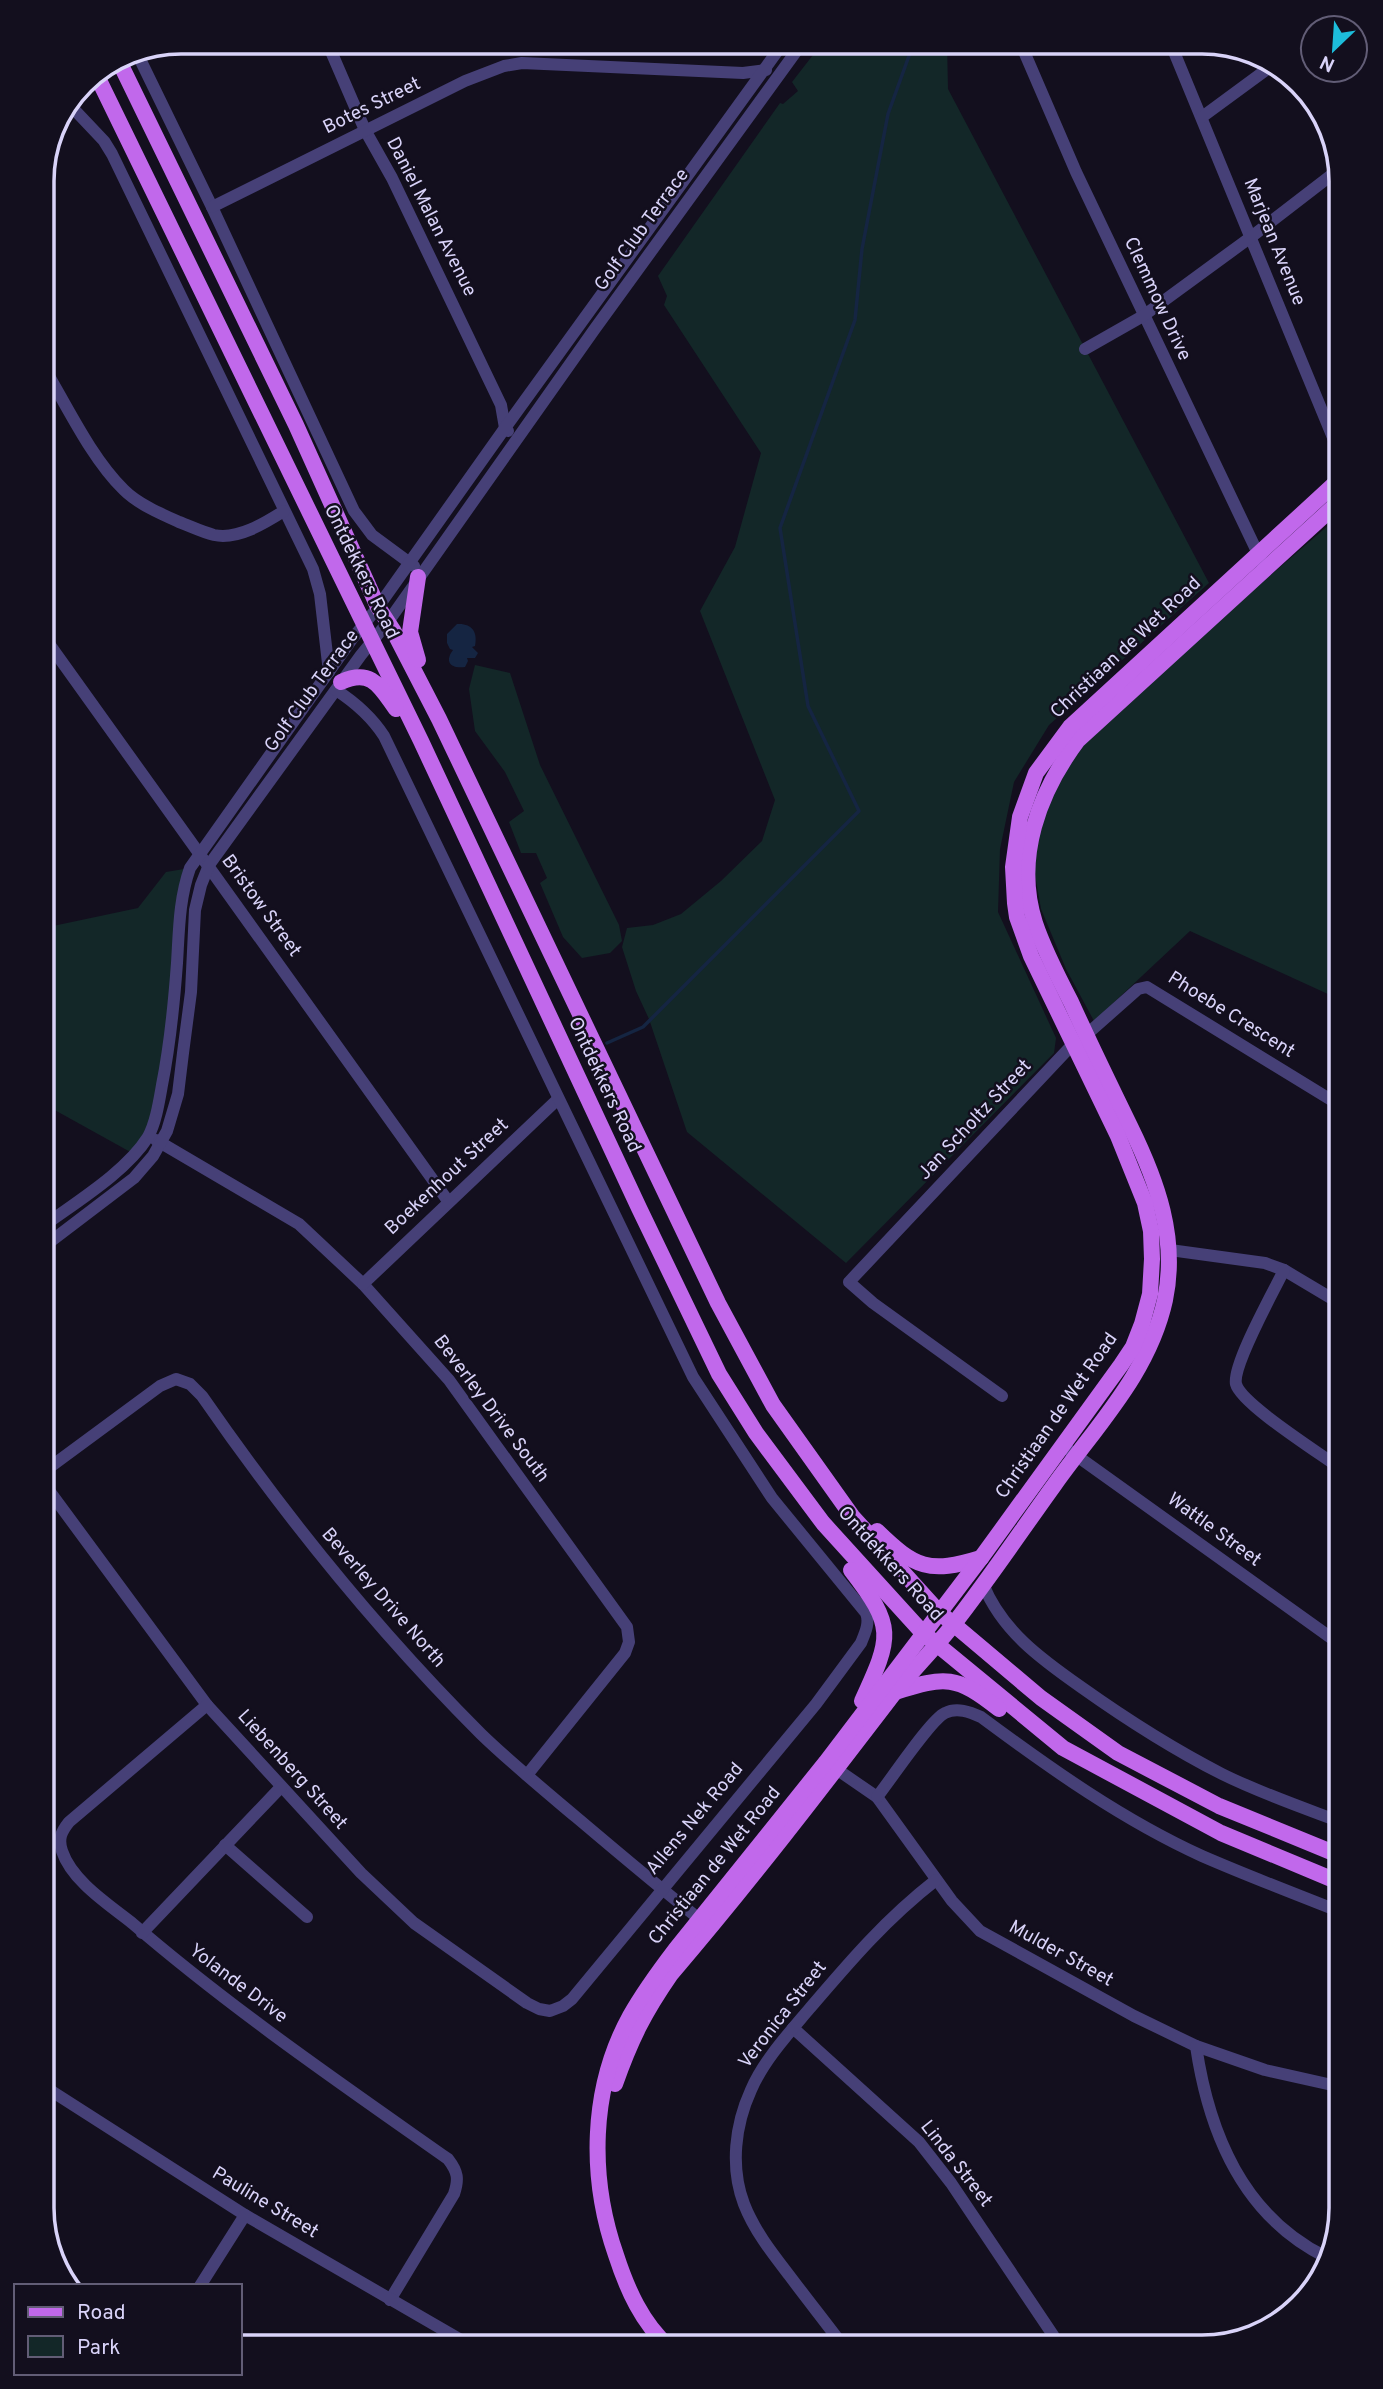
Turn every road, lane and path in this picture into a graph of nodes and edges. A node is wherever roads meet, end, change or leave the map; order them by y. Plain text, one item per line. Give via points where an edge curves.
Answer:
1 (333, 55) edge
2 (775, 55) edge
3 (794, 55) edge
4 (1026, 55) edge
5 (1176, 55) edge
6 (141, 61) edge
7 (123, 69) edge
8 (765, 69) junction
9 (1264, 71) edge
10 (777, 78) junction
11 (101, 84) edge
12 (76, 111) edge
13 (1202, 117) junction
14 (365, 130) junction
15 (1329, 177) edge
16 (212, 207) junction
17 (1251, 237) junction
18 (1143, 316) junction
19 (1085, 349) dead end
20 (55, 385) edge
21 (508, 413) junction
22 (505, 428) junction
23 (524, 428) junction
24 (1329, 428) edge
25 (515, 441) junction
26 (1329, 491) edge
27 (1329, 509) edge
28 (284, 512) junction
29 (1262, 562) junction
30 (408, 563) junction
31 (420, 574) junction
32 (378, 607) junction
33 (388, 622) junction
34 (364, 626) junction
35 (372, 641) junction
36 (55, 652) edge
37 (336, 681) junction
38 (439, 719) junction
39 (421, 741) junction
40 (200, 854) junction
41 (209, 865) junction
42 (1135, 992) joint
43 (1080, 1040) junction
44 (558, 1099) junction
45 (1329, 1099) edge
46 (149, 1135) junction
47 (161, 1143) junction
48 (448, 1201) junction
49 (54, 1218) edge
50 (54, 1239) edge
51 (1170, 1250) junction
52 (1284, 1270) junction
53 (362, 1284) junction
54 (1329, 1297) edge
55 (1002, 1396) dead end
56 (756, 1433) junction
57 (1070, 1450) junction
58 (1329, 1460) edge
59 (54, 1464) edge
60 (836, 1495) junction
61 (54, 1498) edge
62 (981, 1558) junction
63 (983, 1584) junction
64 (939, 1612) junction
65 (953, 1625) junction
66 (922, 1632) junction
67 (1329, 1637) edge
68 (936, 1645) junction
69 (895, 1692) junction
70 (207, 1705) junction
71 (850, 1728) junction
72 (1063, 1748) junction
73 (831, 1766) junction
74 (527, 1775) junction
75 (281, 1787) junction
76 (877, 1797) junction
77 (1329, 1817) edge
78 (225, 1845) junction
79 (1329, 1851) edge
80 (1329, 1878) edge
81 (936, 1880) junction
82 (662, 1889) junction
83 (1329, 1907) edge
84 (307, 1917) dead end
85 (705, 1923) junction
86 (142, 1933) junction
87 (572, 1999) joint
88 (793, 2028) junction
89 (1196, 2046) junction
90 (1329, 2084) edge
91 (54, 2093) edge
92 (245, 2215) junction
93 (1320, 2254) edge
94 (201, 2284) edge
95 (390, 2300) junction
96 (450, 2334) edge
97 (664, 2334) edge
98 (835, 2335) edge
99 (1053, 2335) edge

1 - 14 street, Daniel Malan Avenue
2 - 8 street, Golf Club Terrace
3 - 10 street, Golf Club Terrace
4 - 18 street, Clemmow Drive
5 - 13 street, Marjean Avenue
6 - 16 street, Ontdekkers Road
7 - 32 main road, Ontdekkers Road via 296,425
8 - 10 street
8 - 14 street, Botes Street via 743,73 543,62 504,66
8 - 21 street, Golf Club Terrace
9 - 13 street
10 - 23 street, Golf Club Terrace
11 - 34 main road, Ontdekkers Road
12 - 28 street via 112,154
13 - 17 street, Marjean Avenue
14 - 16 street, Botes Street
14 - 21 street, Daniel Malan Avenue
15 - 17 street
16 - 30 street, Ontdekkers Road via 354,511 372,535
17 - 18 street
17 - 24 street, Marjean Avenue
18 - 19 street
18 - 29 street, Clemmow Drive
20 - 28 street via 106,470 145,505 216,536 262,524
21 - 22 street, Daniel Malan Avenue
21 - 23 street, Daniel Malan Avenue
22 - 25 street, Daniel Malan Avenue
22 - 30 street, Golf Club Terrace
23 - 25 street, Golf Club Terrace
25 - 31 street, Golf Club Terrace
26 - 29 main road, Christiaan de Wet Road
27 - 29 main road, Christiaan de Wet Road
28 - 37 street via 313,569
29 - 43 main road, Christiaan de Wet Road via 1070,727 1036,774 1025,802 1013,867 1017,917 1031,956
30 - 31 street, Ontdekkers Road
30 - 32 street, Golf Club Terrace
31 - 33 street, Golf Club Terrace
31 - 38 main road via 410,632
32 - 33 main road, Ontdekkers Road
32 - 34 street, Golf Club Terrace
33 - 35 street, Golf Club Terrace
33 - 38 main road, Ontdekkers Road
34 - 35 main road, Ontdekkers Road
34 - 37 street, Golf Club Terrace
35 - 37 street, Golf Club Terrace
35 - 39 main road, Ontdekkers Road
36 - 40 street, Bristow Street
37 - 39 main road via 366,677 375,682
37 - 40 street, Golf Club Terrace
37 - 41 street, Golf Club Terrace
37 - 44 street via 384,736
38 - 60 main road, Ontdekkers Road via 718,1304 774,1405
39 - 56 main road, Ontdekkers Road via 713,1362
40 - 41 street, Bristow Street
40 - 46 street, Golf Club Terrace via 183,889 165,1068
41 - 47 street, Golf Club Terrace via 195,909 191,992 178,1094
41 - 48 street, Bristow Street
42 - 43 street, Jan Scholtz Street
42 - 45 street, Phoebe Crescent via 1150,988
43 - 51 main road, Christiaan de Wet Road via 1154,1180
43 - 55 street, Jan Scholtz Street via 849,1282
43 - 57 main road, Christiaan de Wet Road via 1145,1203 1152,1259 1150,1294 1133,1347
44 - 48 street, Boekenhout Street
44 - 82 street, Allens Nek Road via 692,1377 772,1498 868,1618 866,1632 816,1704
46 - 47 street, Beverley Drive South
46 - 49 street, Golf Club Terrace via 114,1173
47 - 50 street, Golf Club Terrace via 134,1178
47 - 53 street, Beverley Drive South via 299,1224
48 - 53 street, Boekenhout Street
51 - 52 street via 1254,1261
51 - 57 main road, Christiaan de Wet Road via 1166,1294 1153,1342 1128,1388
52 - 54 street
52 - 58 street via 1240,1360 1235,1382 1258,1409
53 - 74 street, Beverley Drive South via 449,1380 627,1627 625,1653
56 - 66 main road, Ontdekkers Road via 823,1523
56 - 71 main road via 777,1473 884,1618 877,1667
57 - 62 main road, Christiaan de Wet Road
57 - 63 main road, Christiaan de Wet Road
57 - 67 street, Wattle Street
59 - 74 street, Beverley Drive North via 160,1385 176,1379 190,1384 307,1541 383,1630 483,1736
60 - 62 main road via 912,1562 946,1566
60 - 64 main road, Ontdekkers Road
61 - 70 street, Liebenberg Street
62 - 64 main road, Christiaan de Wet Road
63 - 65 main road, Christiaan de Wet Road
63 - 77 street via 989,1600 1018,1638 1125,1718 1223,1774
64 - 65 main road, Ontdekkers Road
64 - 66 main road, Christiaan de Wet Road
65 - 68 main road, Christiaan de Wet Road
65 - 79 main road, Ontdekkers Road via 1041,1698 1118,1753 1219,1806
66 - 68 main road, Ontdekkers Road
66 - 71 main road, Christiaan de Wet Road
68 - 69 main road, Christiaan de Wet Road
68 - 72 main road, Ontdekkers Road
69 - 72 main road via 934,1680 957,1683 979,1694 1023,1729
69 - 73 main road, Christiaan de Wet Road
70 - 75 street, Liebenberg Street
70 - 86 street, Yolande Drive via 61,1833 62,1853 82,1881
71 - 73 main road, Christiaan de Wet Road
72 - 80 main road, Ontdekkers Road via 1221,1833
73 - 76 street, Mulder Street
73 - 85 main road, Christiaan de Wet Road
74 - 82 street, Beverley Drive North
75 - 78 street
75 - 87 street, Liebenberg Street via 414,1923 539,2009 550,2011
76 - 81 street, Mulder Street
76 - 83 street via 936,1719 954,1710 968,1711 1140,1824 1202,1856
78 - 84 street
78 - 86 street
81 - 88 street, Veronica Street via 875,1933
81 - 89 street, Mulder Street via 981,1931
82 - 85 street, Beverley Drive North
82 - 87 street, Allens Nek Road
85 - 97 main road, Christiaan de Wet Road via 630,2039 613,2087 606,2133 610,2204 617,2234 626,2264
86 - 95 street, Yolande Drive via 245,2015 448,2159 457,2172 454,2194
88 - 98 street, Veronica Street via 765,2065 747,2100 738,2134 738,2182 751,2221
88 - 99 street, Linda Street via 919,2142
89 - 90 street, Mulder Street via 1265,2070
89 - 93 street via 1208,2099 1241,2182 1277,2224
91 - 92 street, Pauline Street
92 - 94 street
92 - 95 street, Pauline Street
95 - 96 street, Pauline Street

